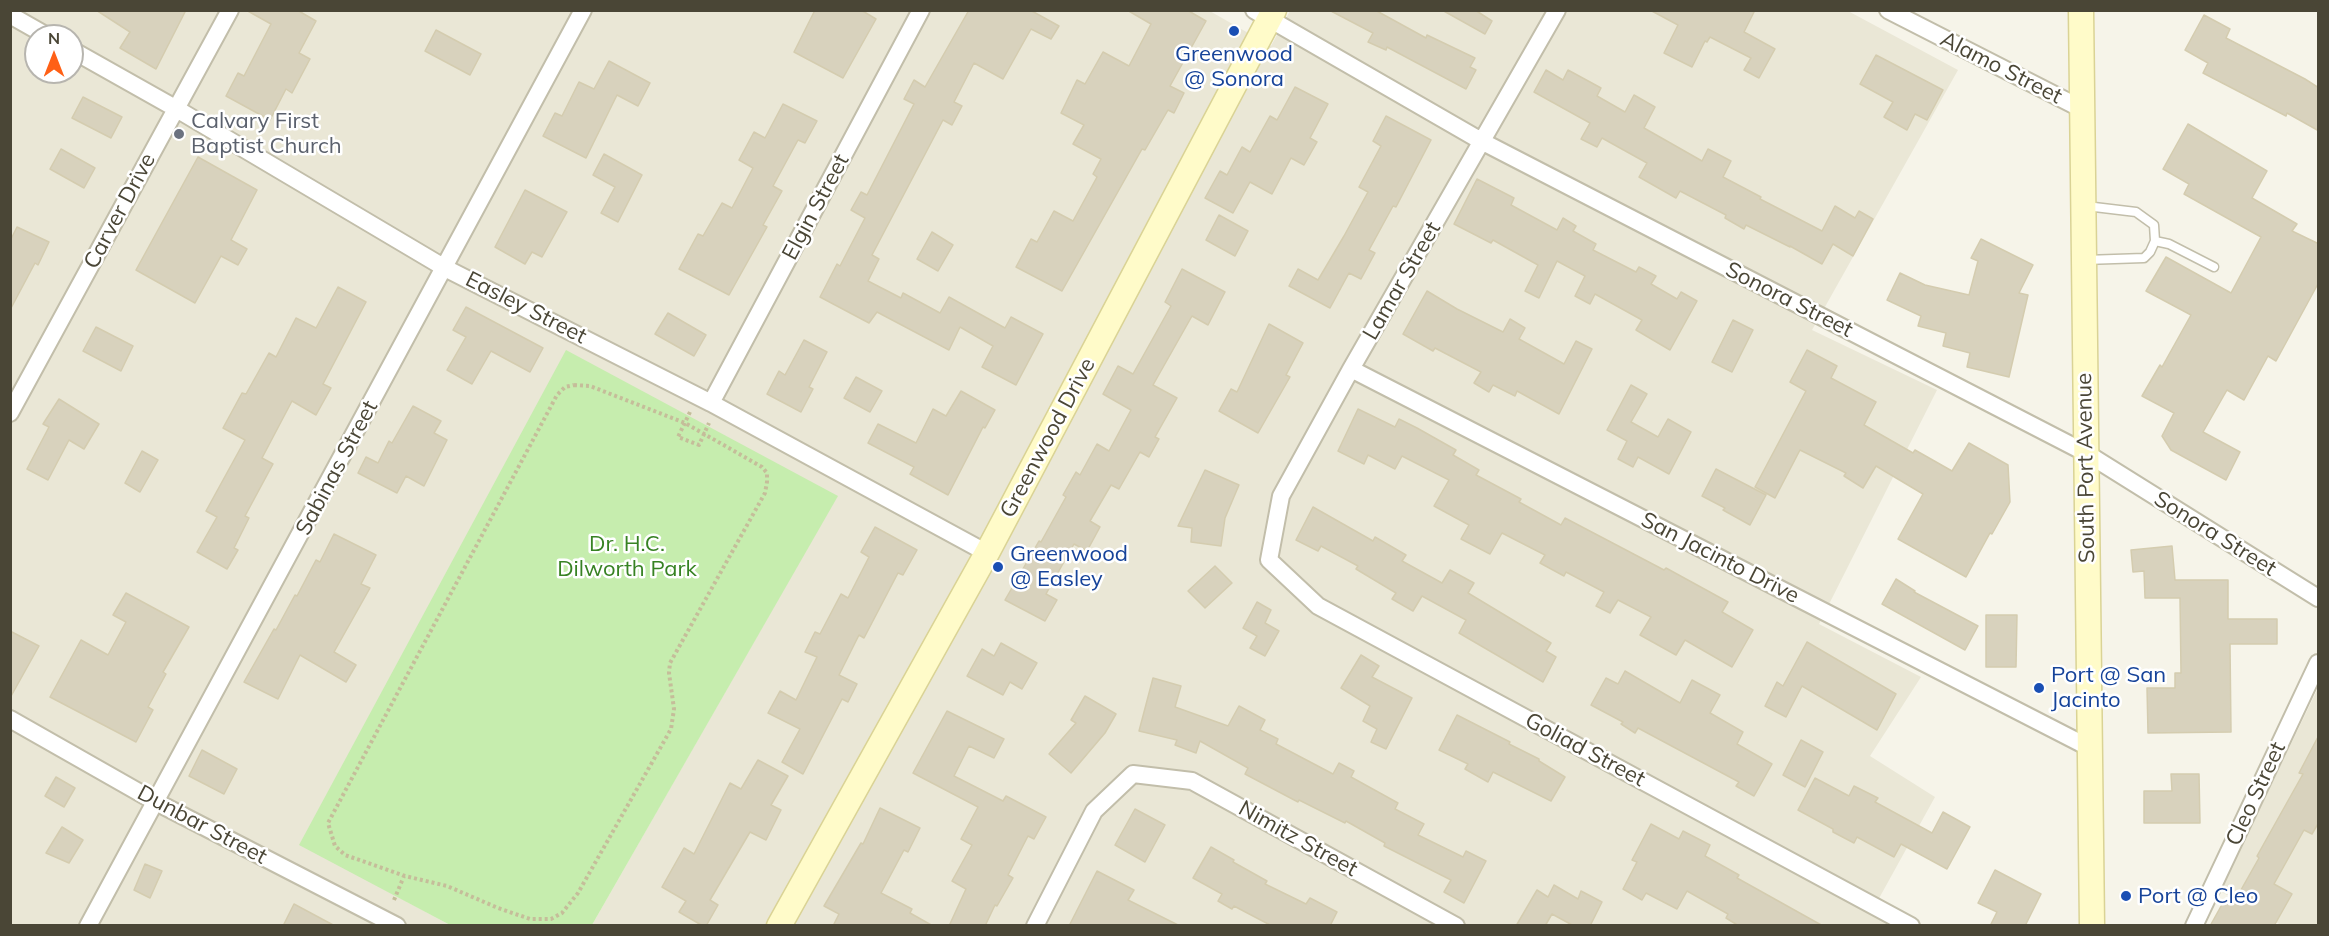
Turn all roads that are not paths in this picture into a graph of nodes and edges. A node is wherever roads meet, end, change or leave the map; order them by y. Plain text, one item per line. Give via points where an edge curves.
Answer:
1 (230, 10) edge
2 (583, 10) edge
3 (921, 10) edge
4 (1557, 10) edge
5 (1888, 10) edge
6 (2081, 10) edge
7 (1266, 13) edge
8 (10, 15) edge
9 (26, 24) edge
10 (84, 57) edge
11 (175, 108) junction
12 (2082, 109) junction
13 (1484, 142) junction
14 (2083, 205) junction
15 (2155, 241) junction
16 (2084, 260) junction
17 (2214, 267) dead end
18 (445, 268) junction
19 (1351, 369) junction
20 (711, 403) junction
21 (10, 413) edge
22 (2086, 453) junction
23 (987, 554) junction
24 (1269, 560) joint
25 (2319, 598) edge
26 (2319, 663) edge
27 (10, 719) edge
28 (2090, 748) junction
29 (156, 802) junction
30 (88, 926) edge
31 (397, 926) edge
32 (779, 926) edge
33 (1035, 926) edge
34 (1456, 926) edge
35 (1911, 926) edge
36 (2092, 926) edge
37 (2194, 926) edge

1 - 11 street, Carver Drive
2 - 18 street, Sabinas Street
3 - 20 street, Elgin Street
4 - 13 street, Lamar Street
5 - 12 street, Alamo Street
6 - 12 main road, South Port Avenue
7 - 13 street, Sonora Street
7 - 23 main road, Greenwood Drive
8 - 9 street
10 - 11 street, Easley Street
11 - 18 street, Easley Street
11 - 21 street, Carver Drive
12 - 14 main road, South Port Avenue
13 - 19 street, Lamar Street
13 - 22 street, Sonora Street
14 - 15 lane via 2136,212 2154,225
14 - 16 main road, South Port Avenue
15 - 16 lane via 2144,258
15 - 17 lane
16 - 22 main road, South Port Avenue
18 - 20 street, Easley Street
18 - 29 street, Sabinas Street
19 - 24 street, Lamar Street via 1281,496
19 - 28 street, San Jacinto Drive
20 - 23 street, Easley Street
22 - 25 street, Sonora Street
22 - 28 main road, South Port Avenue
23 - 32 main road, Greenwood Drive
24 - 35 street, Goliad Street via 1318,606
26 - 37 street, Cleo Street
27 - 29 street, Dunbar Street
28 - 36 main road, South Port Avenue
29 - 30 street, Sabinas Street
29 - 31 street, Dunbar Street
33 - 34 street, Nimitz Street via 1094,811 1133,774 1192,781

